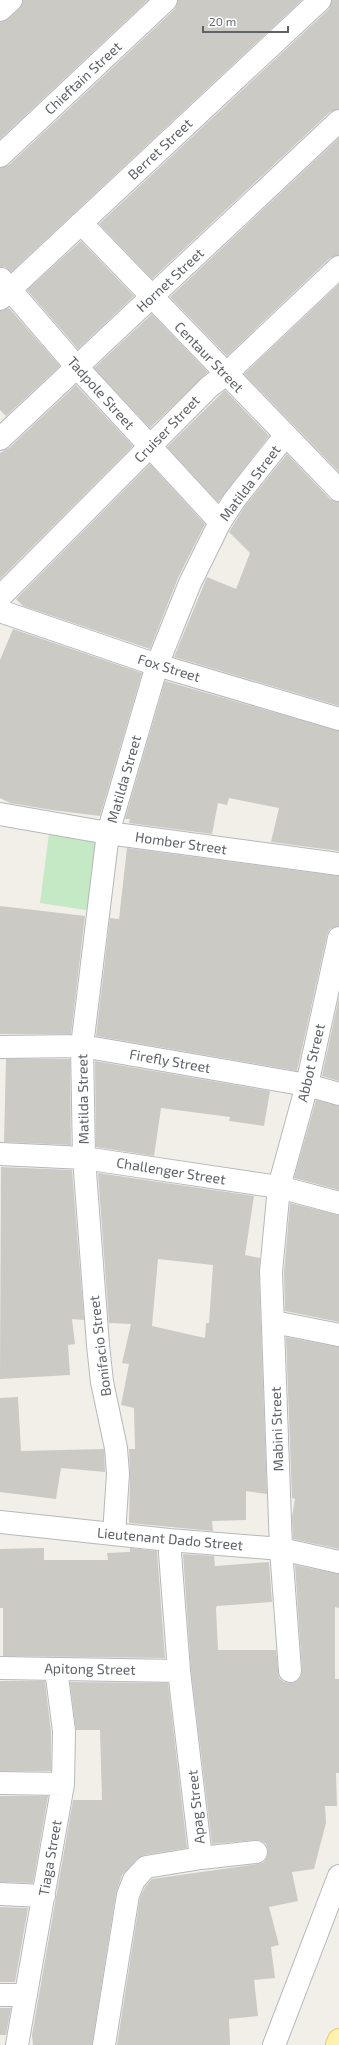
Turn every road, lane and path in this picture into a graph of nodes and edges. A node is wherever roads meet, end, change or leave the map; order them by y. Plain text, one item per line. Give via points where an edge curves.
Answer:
1 (11, 0) edge
2 (166, 0) edge
3 (320, 0) edge
4 (0, 10) edge
5 (339, 121) edge
6 (0, 156) edge
7 (81, 223) junction
8 (339, 266) edge
9 (3, 289) edge
10 (152, 297) junction
11 (76, 366) junction
12 (226, 374) junction
13 (285, 436) junction
14 (0, 439) edge
15 (150, 448) junction
16 (339, 490) edge
17 (220, 522) junction
18 (0, 597) edge
19 (0, 611) edge
20 (157, 665) junction
21 (339, 719) edge
22 (0, 814) edge
23 (108, 832) junction
24 (339, 864) edge
25 (339, 938) edge
26 (334, 989) edge
27 (82, 1046) junction
28 (0, 1047) edge
29 (307, 1085) junction
30 (339, 1094) edge
31 (0, 1154) edge
32 (84, 1158) junction
33 (280, 1187) junction
34 (339, 1203) edge
35 (274, 1322) junction
36 (339, 1335) edge
37 (0, 1522) edge
38 (114, 1534) junction
39 (169, 1540) junction
40 (281, 1549) junction
41 (339, 1562) edge
42 (0, 1668) edge
43 (56, 1669) junction
44 (179, 1671) junction
45 (290, 1671) dead end
46 (0, 1783) edge
47 (63, 1784) junction
48 (256, 1852) dead end
49 (201, 1858) junction
50 (339, 1876) edge
51 (0, 1894) edge
52 (44, 1896) junction
53 (0, 1995) edge
54 (26, 1995) junction
55 (339, 2040) edge
56 (17, 2045) edge
57 (104, 2045) edge
58 (274, 2045) edge
59 (337, 2045) edge

1 - 4 street
2 - 6 street, Chieftain Street
3 - 7 street, Berret Street
5 - 10 street, Hornet Street
7 - 9 street, Berret Street
7 - 10 street, Centaur Street
8 - 12 street, Cruiser Street
9 - 11 street, Tadpole Street
10 - 11 street, Hornet Street
10 - 12 street, Centaur Street
11 - 14 street, Hornet Street
11 - 15 street, Tadpole Street
12 - 13 street, Centaur Street
12 - 15 street, Cruiser Street via 209,387
13 - 16 street, Centaur Street
13 - 17 street, Matilda Street
15 - 17 street, Tadpole Street
15 - 18 street, Cruiser Street
17 - 20 street, Matilda Street via 190,583
19 - 20 street, Fox Street
20 - 21 street, Fox Street
20 - 23 street, Matilda Street
22 - 23 street, Homber Street
23 - 24 street, Homber Street
23 - 27 street, Matilda Street
25 - 26 street, Abbot Street
26 - 29 street, Abbot Street
27 - 28 street, Firefly Street
27 - 29 street, Firefly Street
27 - 32 street, Matilda Street
29 - 30 street, Firefly Street
29 - 33 street, Abbot Street
31 - 32 street, Challenger Street
32 - 33 street, Challenger Street
32 - 38 street, Bonifacio Street via 98,1345 117,1468
33 - 34 street, Challenger Street
33 - 35 street, Mabini Street via 271,1272
35 - 36 street
35 - 40 street, Mabini Street
37 - 38 street, Lieutenant Dado Street
38 - 39 street, Lieutenant Dado Street
39 - 40 street, Lieutenant Dado Street
39 - 44 street, Apag Street
40 - 41 street, Lieutenant Dado Street
40 - 45 street, Mabini Street
42 - 43 street, Apitong Street
43 - 44 street, Apitong Street
43 - 47 street, Tiaga Street via 64,1732
44 - 49 street, Apag Street
46 - 47 street
47 - 52 street, Tiaga Street
48 - 49 street
49 - 57 street, Apag Street via 146,1867 134,1880 128,1896
50 - 58 street
51 - 52 street
52 - 54 street, Tiaga Street
53 - 54 street
54 - 56 street, Tiaga Street
55 - 59 main road

